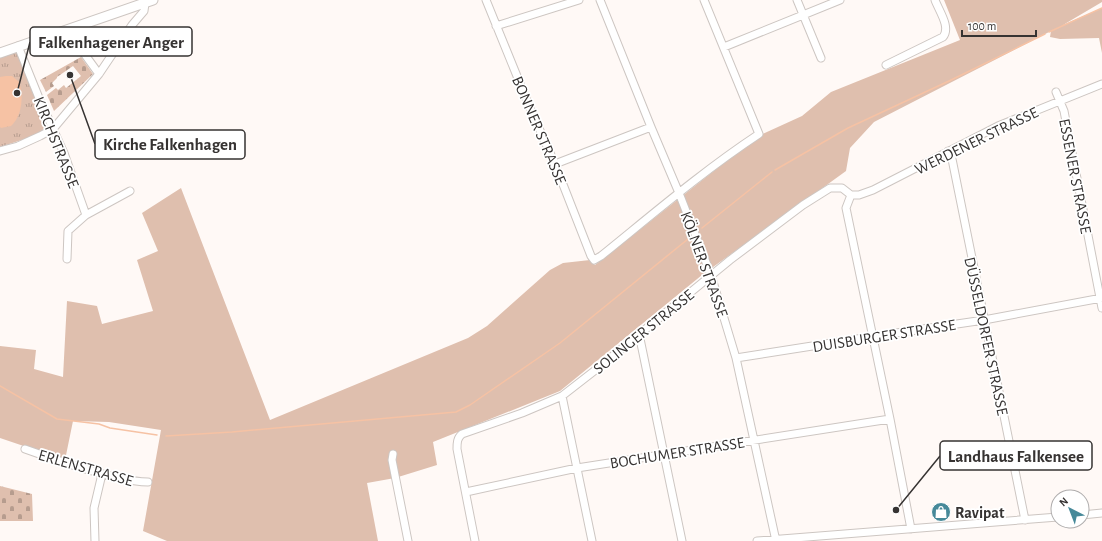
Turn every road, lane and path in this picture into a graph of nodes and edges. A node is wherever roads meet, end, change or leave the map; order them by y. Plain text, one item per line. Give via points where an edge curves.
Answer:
1 (486, 0) edge
2 (580, 0) edge
3 (600, 0) edge
4 (704, 0) edge
5 (797, 0) edge
6 (840, 0) edge
7 (935, 0) edge
8 (149, 1) edge
9 (804, 16) junction
10 (496, 26) junction
11 (67, 30) junction
12 (18, 46) junction
13 (724, 47) junction
14 (0, 53) edge
15 (821, 58) dead end
16 (886, 65) dead end
17 (98, 74) junction
18 (1102, 84) edge
19 (1056, 92) dead end
20 (1060, 101) junction
21 (650, 127) junction
22 (53, 129) junction
23 (0, 151) edge
24 (948, 151) junction
25 (554, 164) junction
26 (130, 191) dead end
27 (679, 193) junction
28 (851, 195) junction
29 (86, 215) junction
30 (68, 259) dead end
31 (711, 275) junction
32 (1101, 299) edge
33 (1102, 308) edge
34 (984, 320) junction
35 (639, 334) junction
36 (874, 336) junction
37 (736, 358) junction
38 (562, 396) junction
39 (890, 419) junction
40 (755, 440) junction
41 (24, 449) dead end
42 (664, 453) junction
43 (393, 454) dead end
44 (577, 468) junction
45 (102, 474) junction
46 (148, 482) dead end
47 (466, 492) junction
48 (1102, 513) edge
49 (1090, 514) edge
50 (1050, 518) edge
51 (1025, 520) junction
52 (911, 528) junction
53 (776, 540) edge
54 (95, 541) edge
55 (408, 541) edge
56 (475, 541) edge
57 (592, 541) edge
58 (682, 541) edge
59 (757, 541) edge

1 - 10 street, BONNER STRASSE
2 - 10 street
3 - 21 street, KÖLNER STRASSE
4 - 13 street
5 - 9 street
6 - 9 street
7 - 16 street via 946,27 943,38
8 - 11 main road
8 - 17 street
9 - 13 street
9 - 15 street
10 - 25 street, BONNER STRASSE
11 - 12 main road
11 - 17 street
12 - 14 main road
12 - 22 street, KIRCHSTRASSE
13 - 27 street via 759,134
17 - 22 street
18 - 20 street, WERDENER STRASSE
19 - 20 street, ESSENER STRASSE
20 - 24 street, WERDENER STRASSE via 998,126
20 - 32 street, ESSENER STRASSE
21 - 25 street
21 - 27 street, KÖLNER STRASSE
22 - 23 street via 18,146
22 - 29 street, KIRCHSTRASSE
24 - 28 street, WERDENER STRASSE via 873,190
24 - 34 street, DÜSSELDORFER STRASSE via 952,159
25 - 27 street, BONNER STRASSE via 594,260
26 - 29 street
27 - 31 street, KÖLNER STRASSE
28 - 31 street, SOLINGER STRASSE via 842,188 830,188 768,230
28 - 36 street via 846,208
29 - 30 street via 68,231
31 - 35 street, SOLINGER STRASSE
31 - 37 street, KÖLNER STRASSE
32 - 33 street, ESSENER STRASSE
32 - 34 street, DUISBURGER STRASSE
34 - 36 street, DUISBURGER STRASSE
34 - 51 street, DÜSSELDORFER STRASSE
35 - 38 street, SOLINGER STRASSE
35 - 42 street
36 - 37 street, DUISBURGER STRASSE
36 - 39 street
37 - 40 street, KÖLNER STRASSE
38 - 44 street
38 - 47 street, SOLINGER STRASSE via 462,434 457,442 457,449
39 - 40 street, BOCHUMER STRASSE
39 - 52 street
40 - 42 street, BOCHUMER STRASSE
40 - 53 street, KÖLNER STRASSE
41 - 45 street, ERLENSTRASSE
42 - 44 street, BOCHUMER STRASSE
42 - 58 street
43 - 55 street via 392,460
44 - 47 street, BOCHUMER STRASSE
44 - 57 street
45 - 46 street, ERLENSTRASSE via 136,482
45 - 54 street via 94,508
47 - 56 street
48 - 49 street
50 - 51 street
51 - 52 street
52 - 53 street
53 - 59 street

